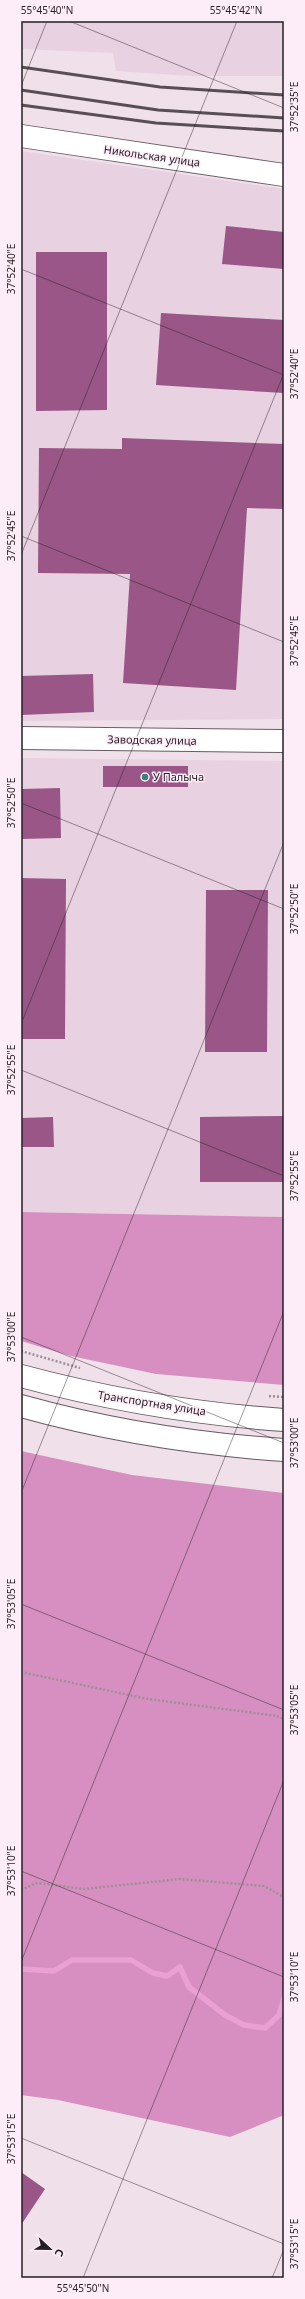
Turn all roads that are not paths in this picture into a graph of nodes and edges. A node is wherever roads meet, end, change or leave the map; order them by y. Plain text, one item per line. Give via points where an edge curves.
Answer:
1 (21, 136) edge
2 (284, 175) edge
3 (21, 738) edge
4 (284, 741) edge
5 (21, 1376) edge
6 (21, 1406) edge
7 (284, 1420) edge
8 (284, 1450) edge

1 - 2 street, Никольская улица
3 - 4 street, Заводская улица
5 - 7 street, Транспортная улица via 156,1406
6 - 8 street via 94,1425 153,1436

